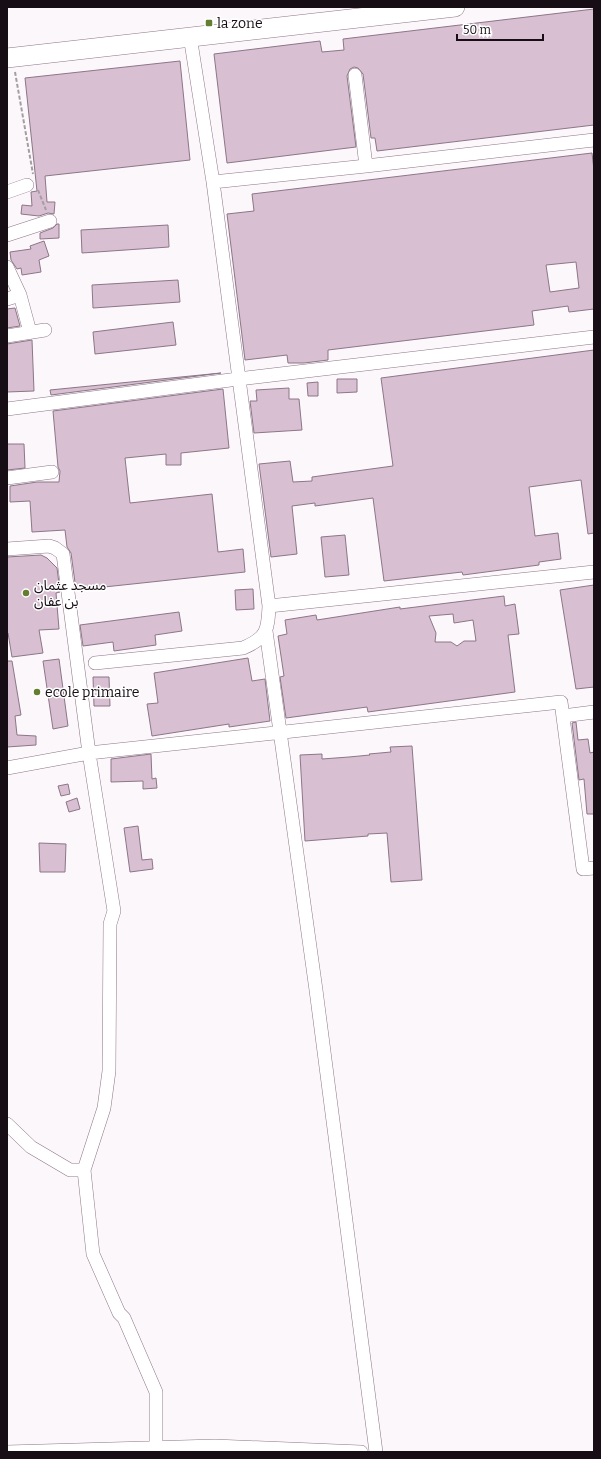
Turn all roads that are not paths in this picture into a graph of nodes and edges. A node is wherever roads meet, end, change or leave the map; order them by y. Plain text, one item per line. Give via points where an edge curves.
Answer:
1 (455, 7) edge
2 (190, 36) junction
3 (10, 57) edge
4 (355, 74) dead end
5 (594, 140) edge
6 (366, 166) junction
7 (32, 182) road end
8 (213, 182) junction
9 (7, 192) edge
10 (50, 221) road end
11 (7, 235) edge
12 (7, 267) edge
13 (20, 295) junction
14 (7, 299) edge
15 (45, 330) dead end
16 (30, 332) junction
17 (7, 336) edge
18 (594, 337) edge
19 (238, 379) junction
20 (7, 409) edge
21 (52, 472) dead end
22 (7, 478) edge
23 (7, 549) edge
24 (594, 572) edge
25 (269, 606) junction
26 (266, 631) junction
27 (95, 663) dead end
28 (594, 712) edge
29 (563, 716) junction
30 (281, 733) junction
31 (89, 753) junction
32 (7, 768) edge
33 (594, 868) edge
34 (7, 1124) edge
35 (84, 1170) junction
36 (156, 1448) junction
37 (7, 1452) edge
38 (361, 1452) edge
39 (376, 1452) edge

1 - 2 main road
2 - 3 main road
2 - 8 street
4 - 6 street
5 - 6 street
6 - 8 street
7 - 9 street
8 - 19 street
10 - 11 street
12 - 13 street
13 - 14 street
13 - 16 street
15 - 16 street
16 - 17 street
18 - 19 street
19 - 20 street
19 - 25 street
21 - 22 street
23 - 31 street via 50,546 63,554
24 - 25 street
25 - 26 street
26 - 27 street via 255,643 243,648
26 - 30 street
28 - 29 street
29 - 30 street via 561,702
29 - 33 street via 583,869
30 - 31 street
30 - 39 street
31 - 32 street
31 - 35 street via 114,911 110,924 109,1071 104,1108
34 - 35 street via 31,1147 70,1170
35 - 36 street via 93,1254 156,1392
36 - 37 street
36 - 38 street via 216,1446

